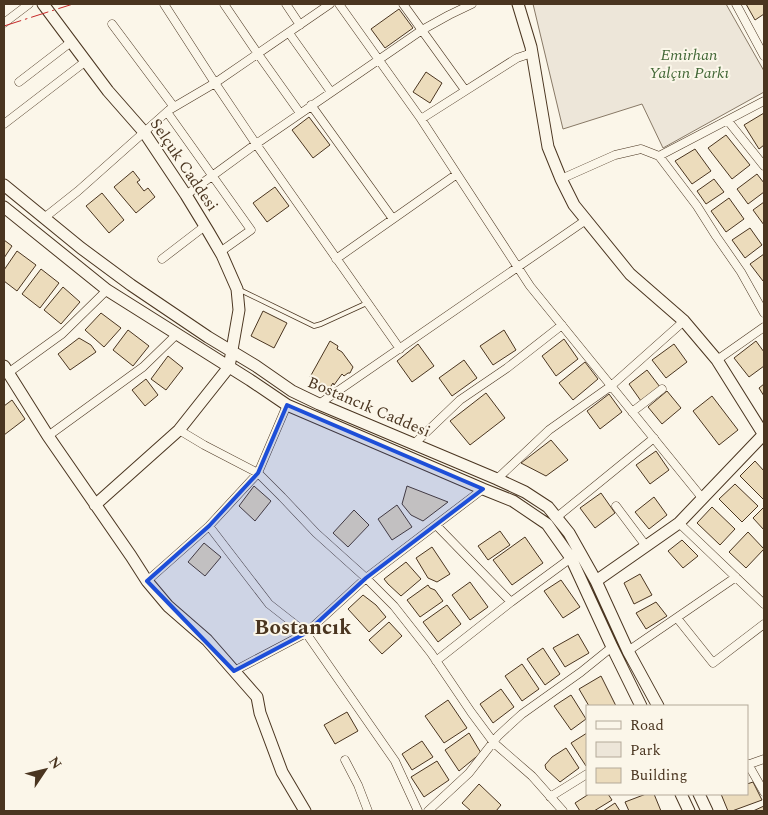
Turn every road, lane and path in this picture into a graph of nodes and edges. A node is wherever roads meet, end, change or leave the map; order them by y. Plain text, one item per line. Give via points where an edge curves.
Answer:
1 (29, 4) edge
2 (164, 4) edge
3 (224, 4) edge
4 (286, 4) edge
5 (330, 4) edge
6 (339, 4) edge
7 (403, 4) edge
8 (472, 4) edge
9 (518, 4) edge
10 (736, 4) edge
11 (45, 5) edge
12 (4, 23) edge
13 (112, 24) dead end
14 (300, 25) junction
15 (422, 30) junction
16 (289, 33) junction
17 (71, 42) junction
18 (532, 53) junction
19 (258, 54) junction
20 (764, 56) edge
21 (378, 59) junction
22 (86, 61) junction
23 (19, 82) dead end
24 (215, 83) junction
25 (465, 90) junction
26 (331, 92) junction
27 (764, 101) edge
28 (311, 106) junction
29 (174, 107) junction
30 (167, 112) junction
31 (300, 113) junction
32 (421, 119) junction
33 (728, 121) junction
34 (4, 124) edge
35 (144, 132) junction
36 (256, 144) junction
37 (659, 156) junction
38 (764, 166) edge
39 (457, 174) junction
40 (212, 176) junction
41 (561, 179) junction
42 (4, 184) edge
43 (186, 195) junction
44 (4, 207) edge
45 (44, 218) junction
46 (393, 219) junction
47 (586, 220) junction
48 (205, 226) junction
49 (220, 252) junction
50 (336, 258) junction
51 (162, 259) dead end
52 (518, 268) junction
53 (237, 289) junction
54 (107, 290) junction
55 (367, 303) junction
56 (764, 313) edge
57 (684, 321) junction
58 (562, 325) junction
59 (764, 327) edge
60 (177, 334) junction
61 (400, 349) junction
62 (232, 351) junction
63 (717, 360) junction
64 (229, 367) junction
65 (6, 369) edge
66 (611, 386) junction
67 (662, 389) dead end
68 (319, 404) junction
69 (288, 405) junction
70 (632, 412) junction
71 (179, 430) junction
72 (764, 434) edge
73 (48, 436) junction
74 (654, 438) junction
75 (414, 444) junction
76 (258, 473) junction
77 (497, 479) junction
78 (483, 490) junction
79 (703, 499) junction
80 (95, 505) junction
81 (616, 506) dead end
82 (557, 517) junction
83 (679, 523) junction
84 (436, 525) junction
85 (209, 526) junction
86 (646, 546) junction
87 (571, 558) junction
88 (736, 577) junction
89 (366, 578) junction
90 (147, 581) junction
91 (596, 581) junction
92 (511, 602) junction
93 (764, 604) edge
94 (677, 618) junction
95 (764, 624) edge
96 (306, 632) junction
97 (612, 647) junction
98 (628, 651) junction
99 (436, 661) junction
100 (234, 672) junction
101 (641, 705) edge
102 (657, 705) edge
103 (494, 743) junction
104 (764, 758) edge
105 (345, 760) dead end
106 (748, 764) edge
107 (586, 775) edge
108 (764, 792) edge
109 (681, 795) edge
110 (699, 795) edge
111 (550, 796) junction
112 (305, 811) edge
113 (368, 811) edge
114 (418, 811) edge
115 (428, 811) edge
116 (563, 811) edge
117 (688, 811) edge
118 (707, 811) edge

1 - 12 street
2 - 24 street
3 - 19 street
4 - 14 street
5 - 14 street
6 - 21 street
7 - 15 street
8 - 15 street
9 - 18 street
10 - 20 street
11 - 17 street, Selçuk Caddesi
13 - 29 street
14 - 16 street
15 - 21 street
15 - 25 street
16 - 19 street
16 - 26 street
17 - 22 street, Selçuk Caddesi
17 - 23 street
18 - 25 street via 517,58
18 - 41 street via 548,147
19 - 24 street
19 - 31 street
21 - 26 street
21 - 32 street
22 - 34 street
22 - 35 street, Selçuk Caddesi
24 - 29 street
24 - 36 street
25 - 32 street
26 - 28 street
27 - 33 street
28 - 31 street
28 - 46 street
29 - 30 street
30 - 35 street
30 - 40 street
31 - 36 street
32 - 39 street
33 - 37 street
33 - 38 street
35 - 43 street, Selçuk Caddesi
35 - 45 street
36 - 40 street
36 - 50 street
37 - 41 street via 641,149 615,155
37 - 56 street via 697,206
39 - 46 street
39 - 52 street
40 - 43 street
40 - 49 street via 251,230
41 - 47 street
42 - 45 street, Bostancık Caddesi
43 - 48 street, Selçuk Caddesi
44 - 54 street, Bostancık Caddesi
45 - 62 street, Bostancık Caddesi via 130,285
46 - 50 street
47 - 52 street
47 - 57 street via 630,274
48 - 49 street, Selçuk Caddesi
48 - 51 street
49 - 53 street, Selçuk Caddesi
50 - 55 street
52 - 58 street
52 - 61 street
53 - 55 lane via 314,326
53 - 62 street, Selçuk Caddesi via 239,310
54 - 60 street, Bostancık Caddesi
54 - 65 street via 62,334
55 - 61 street
57 - 63 street
57 - 66 street
58 - 66 street
58 - 75 street via 460,400
59 - 63 street
60 - 64 street, Bostancık Caddesi
60 - 73 street via 143,367
61 - 68 street
62 - 64 street, Selçuk Caddesi
62 - 68 street, Bostancık Caddesi via 292,391
63 - 72 street
64 - 69 street, Bostancık Caddesi
64 - 71 street
65 - 73 street
66 - 70 street
66 - 77 street via 550,430
67 - 70 street
68 - 75 street, Bostancık Caddesi
69 - 76 street
69 - 78 street, Bostancık Caddesi
70 - 74 street
71 - 76 street
71 - 80 street
72 - 79 street
73 - 80 street
74 - 79 street
74 - 82 street
75 - 77 street, Bostancık Caddesi
76 - 85 street
76 - 89 street via 316,533
77 - 82 street, Bostancık Caddesi via 525,492
78 - 84 street
78 - 87 street, Bostancık Caddesi via 513,500 547,524
79 - 83 street
80 - 90 street
81 - 86 street
82 - 91 street, Bostancık Caddesi
83 - 86 street
83 - 88 street
84 - 89 street
84 - 92 street
85 - 90 street
85 - 96 street via 269,604
86 - 91 street
87 - 92 street
87 - 97 street, Bostancık Caddesi
88 - 93 street
88 - 94 street
89 - 96 street
89 - 99 street via 394,606
90 - 100 street via 168,606 207,640
91 - 98 street, Bostancık Caddesi
92 - 99 street
94 - 95 street via 713,664
94 - 98 street
96 - 100 street
96 - 114 street via 394,762
97 - 101 street, Bostancık Caddesi
97 - 103 street via 522,714
98 - 102 street, Bostancık Caddesi
99 - 103 street
100 - 112 street via 258,696 260,714 282,772
103 - 111 street
103 - 115 street via 469,773
104 - 106 street
105 - 113 street
106 - 108 street
107 - 111 street
109 - 117 street
110 - 118 street
111 - 116 street

